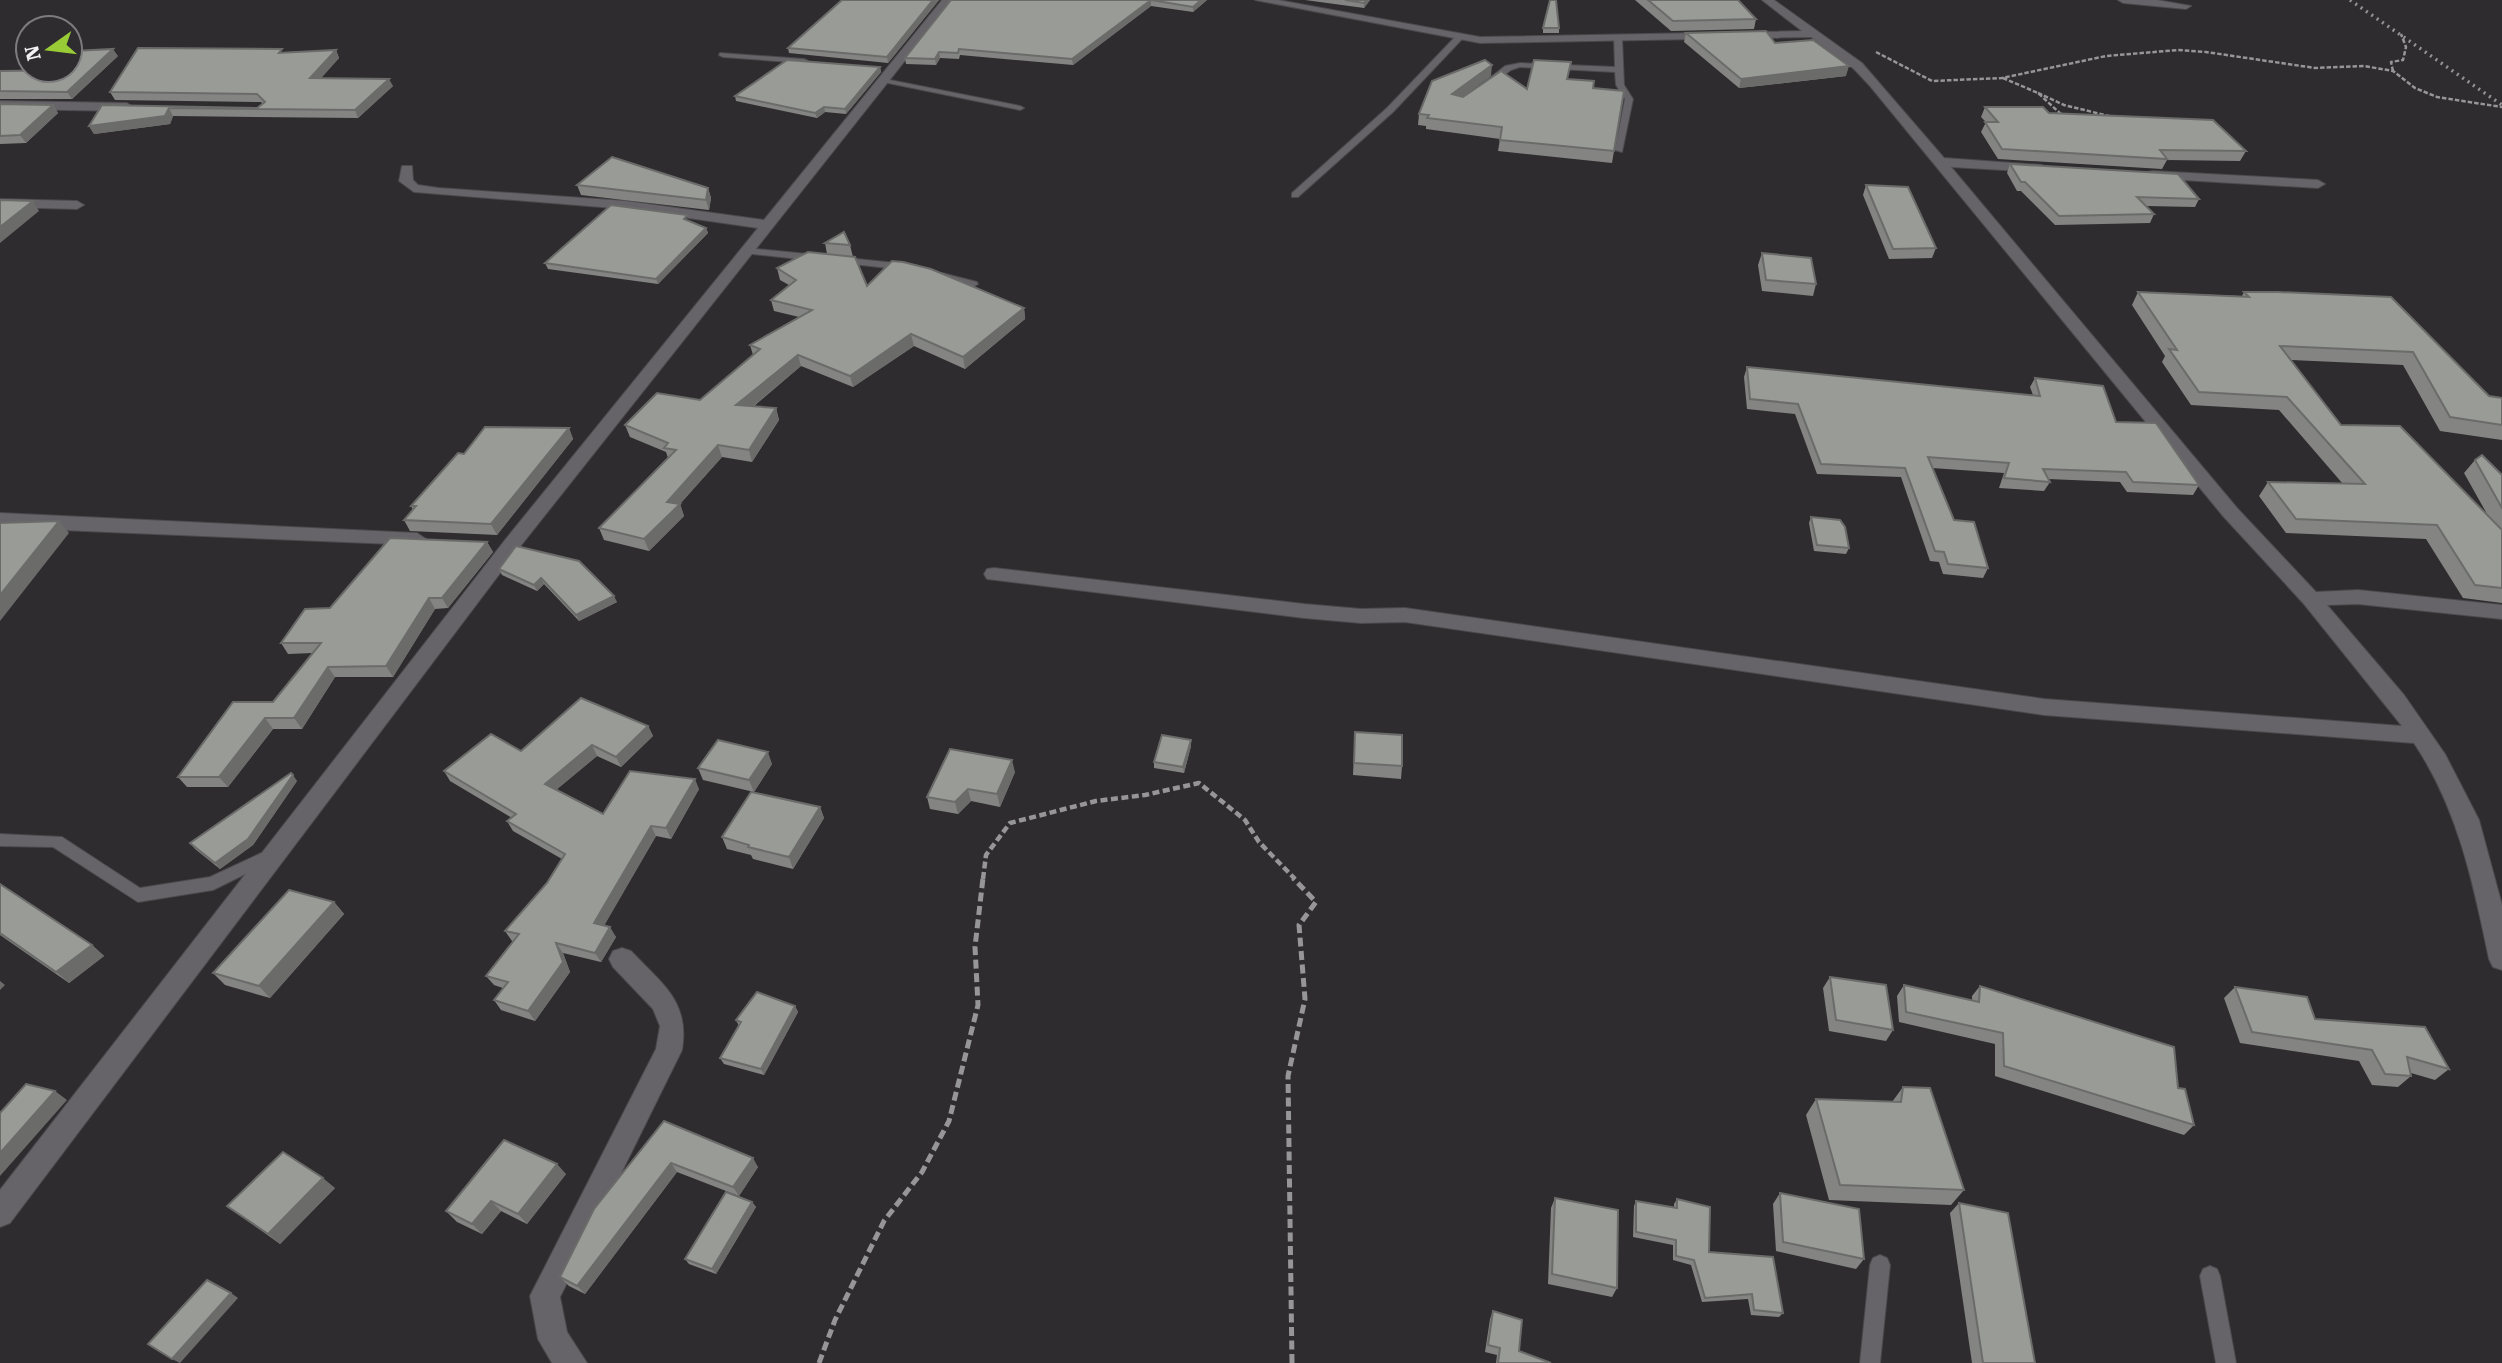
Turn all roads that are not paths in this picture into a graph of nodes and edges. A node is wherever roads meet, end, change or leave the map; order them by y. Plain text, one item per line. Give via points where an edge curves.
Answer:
1 (948, 0) edge
2 (1259, 0) edge
3 (1767, 0) edge
4 (1775, 0) edge
5 (2123, 0) edge
6 (2186, 6) dead end
7 (1814, 34) junction
8 (1460, 37) junction
9 (1618, 38) junction
10 (723, 55) dead end
11 (815, 62) edge
12 (1619, 69) junction
13 (885, 71) junction
14 (1478, 90) edge
15 (0, 105) edge
16 (148, 107) edge
17 (1020, 108) dead end
18 (1619, 149) edge
19 (1939, 162) junction
20 (2048, 168) edge
21 (407, 169) dead end
22 (2142, 174) edge
23 (2318, 184) dead end
24 (1295, 195) dead end
25 (0, 203) edge
26 (77, 205) dead end
27 (766, 225) junction
28 (746, 251) junction
29 (917, 270) edge
30 (928, 273) edge
31 (974, 284) edge
32 (0, 519) edge
33 (443, 541) edge
34 (485, 542) edge
35 (512, 544) junction
36 (994, 574) dead end
37 (2311, 600) junction
38 (2502, 612) edge
39 (2419, 735) junction
40 (0, 840) edge
41 (273, 853) junction
42 (622, 959) dead end
43 (2502, 959) edge
44 (0, 1213) edge
45 (1880, 1265) dead end
46 (2210, 1276) dead end
47 (571, 1363) edge
48 (1870, 1363) edge
49 (2226, 1363) edge

1 - 13 street
2 - 8 street
3 - 4 street
3 - 7 street
5 - 6 street
7 - 9 street
7 - 19 street via 1874,83
8 - 9 street
8 - 24 lane via 1390,110
9 - 12 lane
10 - 11 lane
12 - 14 lane via 1520,65 1508,68
12 - 18 lane via 1620,85 1629,99
13 - 17 lane
13 - 27 street
15 - 16 street
19 - 20 street
19 - 37 street via 2230,512
21 - 27 street via 406,181 414,188 439,192 625,205
22 - 23 street
25 - 26 street
27 - 28 street
28 - 29 lane
28 - 35 street
30 - 31 lane
32 - 33 street
34 - 35 street
35 - 41 street
36 - 39 street via 1304,611 1405,615 2044,707
37 - 38 street via 2358,597
37 - 39 street via 2396,700
39 - 43 street via 2467,820
40 - 41 lane via 56,841 138,895 213,883
41 - 44 street
42 - 47 street via 663,1002 673,1026 669,1051 545,1296 553,1339
45 - 48 lane
46 - 49 lane

